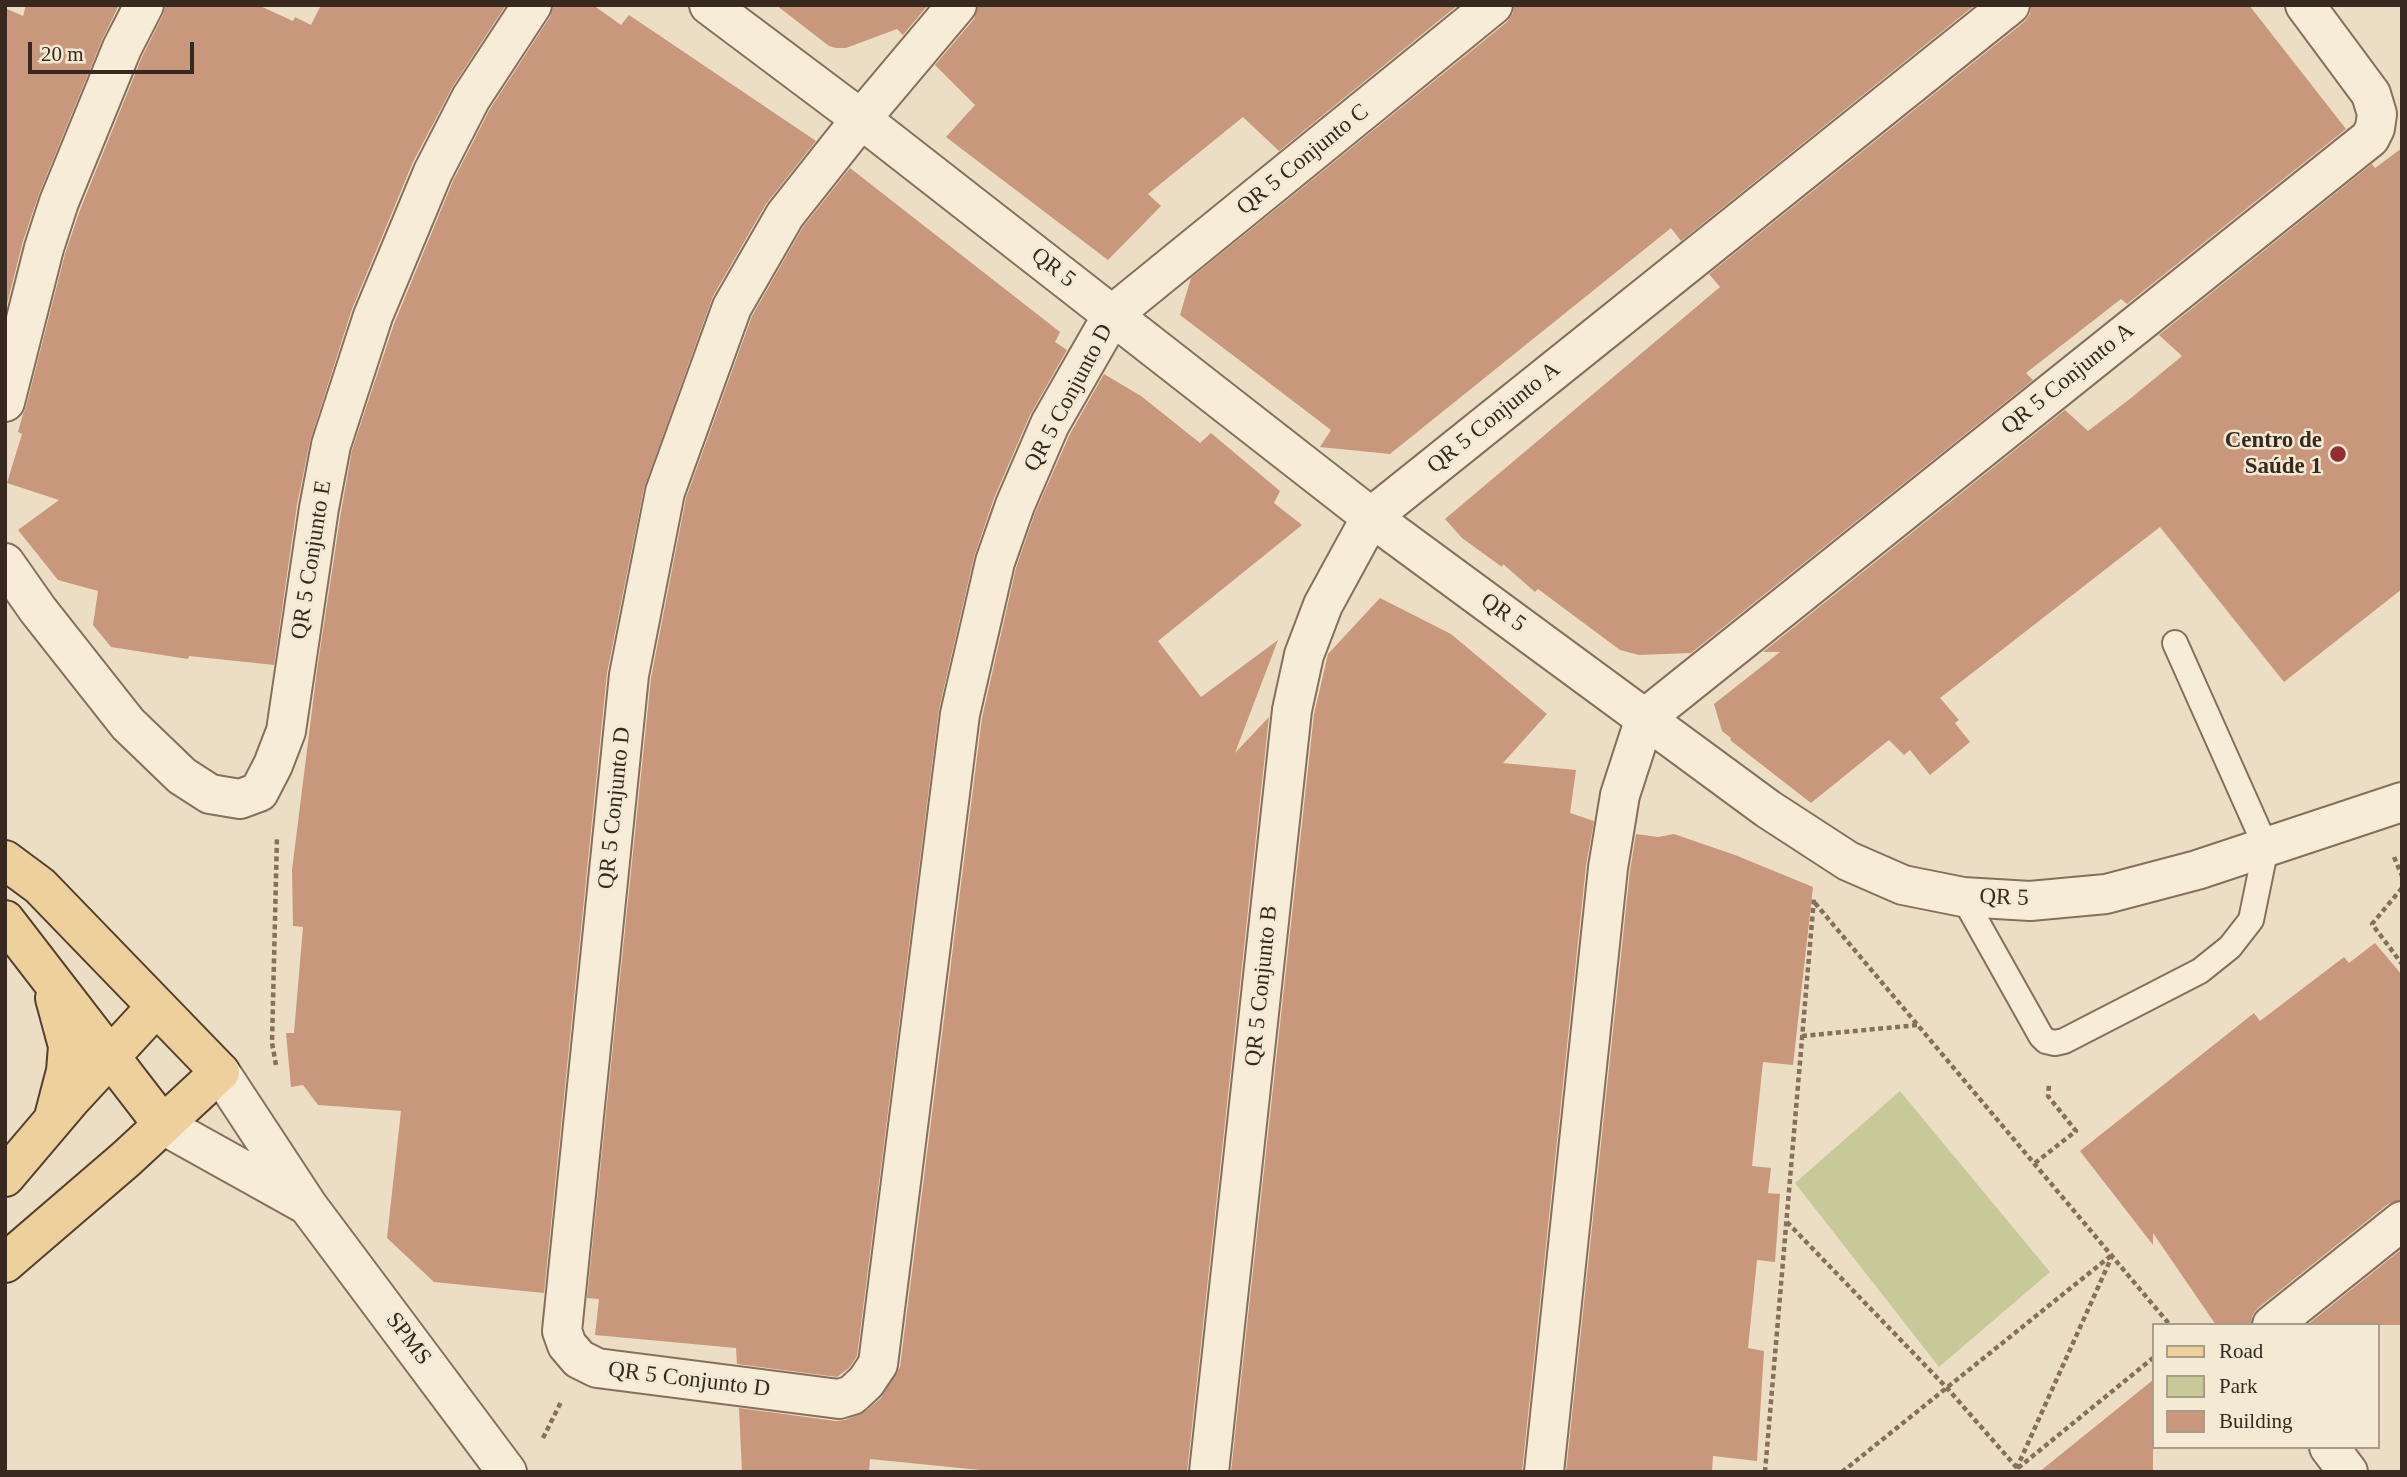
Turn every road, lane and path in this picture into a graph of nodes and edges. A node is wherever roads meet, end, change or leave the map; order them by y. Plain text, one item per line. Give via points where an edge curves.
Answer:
1 (144, 5) edge
2 (532, 5) edge
3 (709, 5) edge
4 (957, 5) edge
5 (1493, 5) edge
6 (2010, 5) edge
7 (2305, 5) edge
8 (861, 119) junction
9 (1113, 314) junction
10 (5, 402) edge
11 (1371, 517) junction
12 (5, 563) edge
13 (2175, 643) dead end
14 (1645, 718) junction
15 (273, 765) junction
16 (2402, 802) edge
17 (1807, 835) junction
18 (2266, 847) junction
19 (5, 860) edge
20 (2402, 888) edge
21 (1962, 897) junction
22 (1814, 903) junction
23 (5, 920) edge
24 (2402, 964) edge
25 (47, 977) junction
26 (156, 1007) junction
27 (1918, 1025) junction
28 (1802, 1036) junction
29 (2055, 1043) junction
30 (110, 1058) junction
31 (220, 1072) junction
32 (53, 1122) junction
33 (163, 1125) junction
34 (259, 1132) junction
35 (2035, 1163) junction
36 (5, 1177) edge
37 (308, 1206) junction
38 (2402, 1221) edge
39 (1787, 1222) junction
40 (2113, 1254) junction
41 (5, 1263) edge
42 (2168, 1323) edge
43 (2274, 1323) edge
44 (579, 1359) junction
45 (2152, 1359) edge
46 (1947, 1388) junction
47 (2331, 1449) edge
48 (522, 1460) edge
49 (2017, 1471) edge
50 (1209, 1472) edge
51 (1545, 1472) edge
52 (1765, 1472) edge
53 (1842, 1472) edge
54 (2348, 1472) edge

1 - 10 street via 59,202
2 - 15 street, QR 5 Conjunto E via 471,98 433,172 373,316 331,445 286,731
3 - 8 street, QR 5
4 - 8 street
5 - 9 street, QR 5 Conjunto C
6 - 11 street, QR 5 Conjunto A
7 - 14 street, QR 5 Conjunto A via 2371,94 2376,114 2370,138
8 - 9 street, QR 5
8 - 44 street, QR 5 Conjunto D via 785,215 732,307 665,492 629,675 562,1331
9 - 11 street, QR 5
9 - 44 street, QR 5 Conjunto D via 1050,424 1015,505 995,562 960,714 878,1364 852,1395 839,1399 597,1368
11 - 14 street, QR 5
11 - 50 street, QR 5 Conjunto B via 1323,605 1304,655 1292,710
12 - 15 street, QR 5 Conjunto E via 128,724 182,776 210,794 240,799 259,792
13 - 18 lane
14 - 17 street, QR 5
14 - 51 street via 1620,795 1608,868
15 - 34 path via 277,829 272,1043 279,1086
16 - 18 street, QR 5
17 - 21 street, QR 5 via 1848,861 1903,885
17 - 22 path
18 - 21 street, QR 5 via 2106,894 2030,901
18 - 29 lane via 2251,920 2222,954 2200,971
19 - 26 main road via 40,886
20 - 24 path via 2372,924
21 - 29 lane via 2041,1036
22 - 27 path
22 - 28 path
23 - 25 main road
25 - 30 main road
25 - 32 main road via 68,1046
26 - 30 main road
26 - 31 main road
27 - 28 path
27 - 35 path
28 - 39 path
29 - 35 path via 2048,1096 2076,1131
30 - 32 main road
30 - 33 main road
31 - 33 main road
31 - 34 street, SPMS
32 - 36 main road
33 - 37 street, SPMS
33 - 41 main road
34 - 37 street, SPMS
35 - 40 path
37 - 48 street, SPMS
38 - 43 street
39 - 46 path
39 - 52 path
40 - 42 path
40 - 46 path
40 - 49 path
44 - 48 path via 551,1425
45 - 49 path
46 - 49 path
46 - 53 path
47 - 54 street

